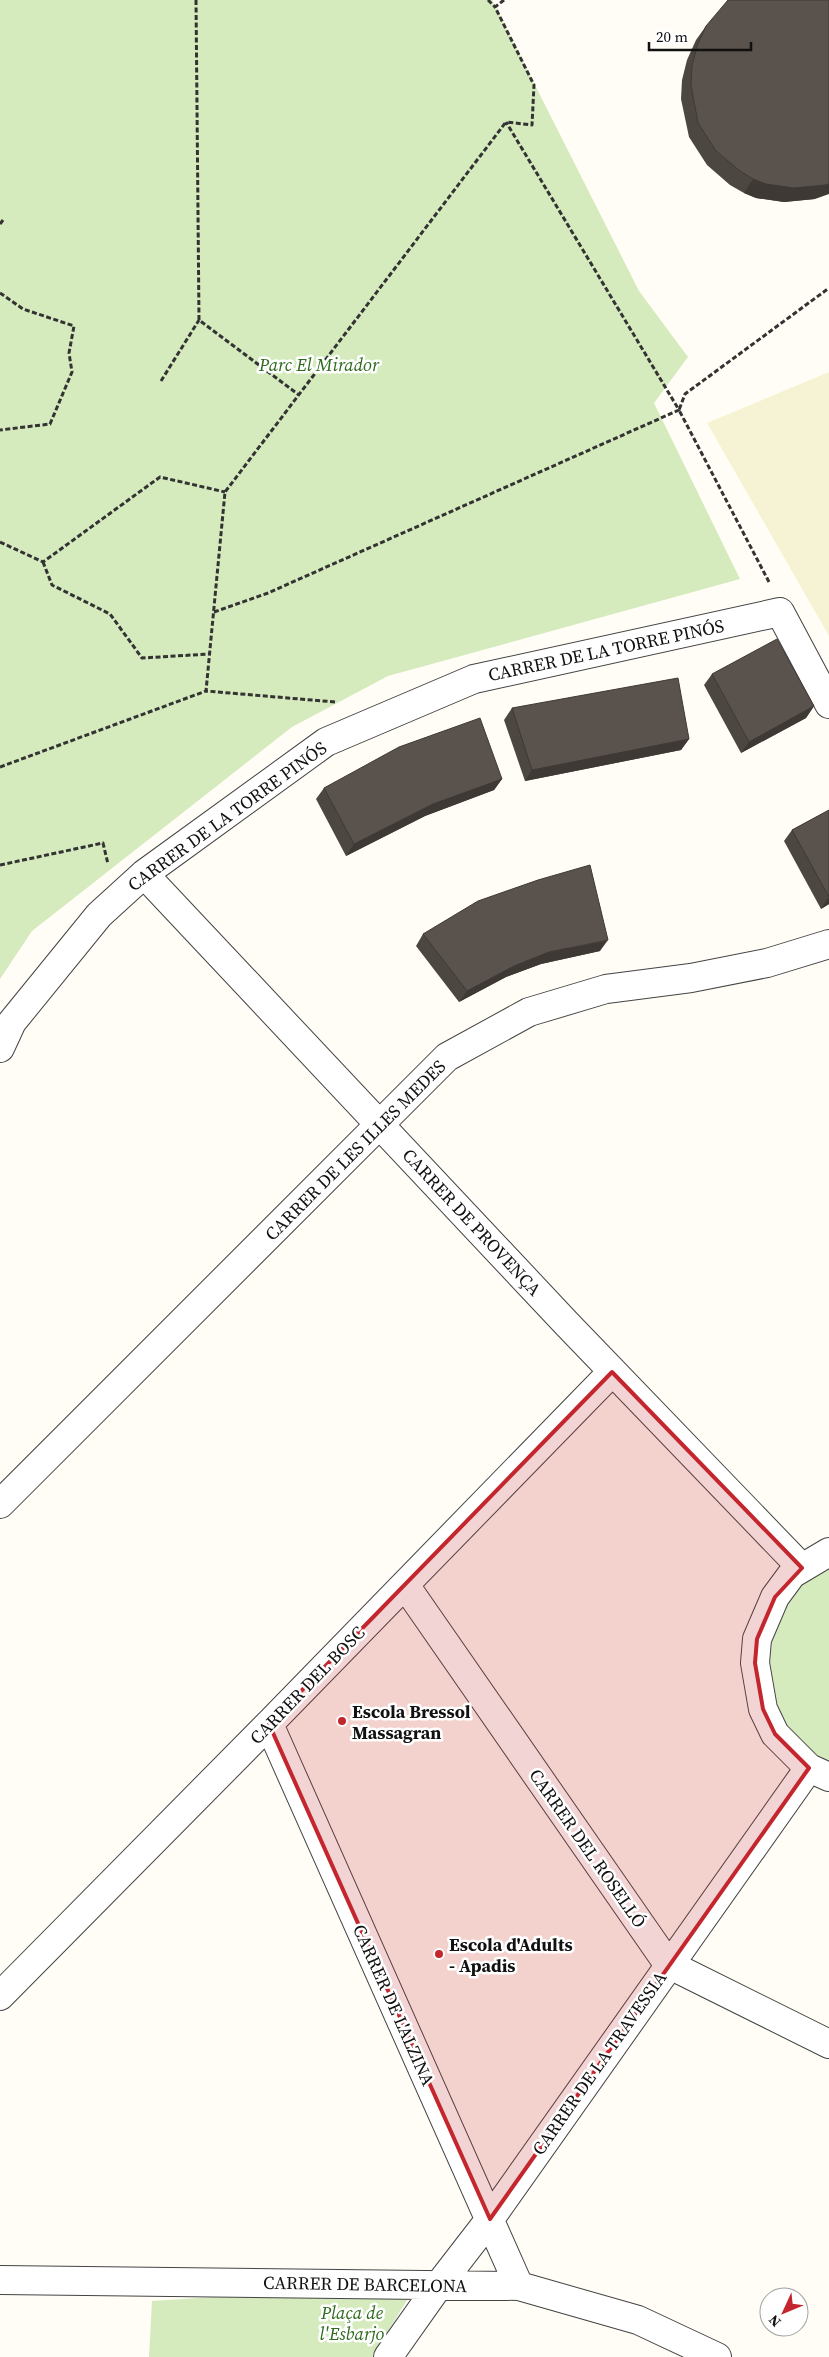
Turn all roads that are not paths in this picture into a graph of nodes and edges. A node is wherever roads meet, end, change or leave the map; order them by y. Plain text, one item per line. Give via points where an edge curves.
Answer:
1 (829, 704) edge
2 (144, 874) junction
3 (829, 944) edge
4 (0, 1048) edge
5 (380, 1124) junction
6 (612, 1372) junction
7 (0, 1504) edge
8 (829, 1552) edge
9 (802, 1568) junction
10 (405, 1585) junction
11 (269, 1724) junction
12 (819, 1773) edge
13 (668, 1964) junction
14 (0, 1996) edge
15 (829, 2044) edge
16 (490, 2219) junction
17 (0, 2280) edge
18 (439, 2285) junction
19 (519, 2286) junction
20 (388, 2357) edge
21 (717, 2357) edge

1 - 2 street, CARRER DE LA TORRE PINÓS via 780,612 474,679 326,742
2 - 4 street, CARRER DE LA TORRE PINÓS via 99,915 12,1022
2 - 5 street, CARRER DE PROVENÇA
3 - 5 street, CARRER DE LES ILLES MEDES via 767,963 691,978 606,989 529,1012 447,1058
5 - 6 street, CARRER DE PROVENÇA
5 - 7 street, CARRER DE LES ILLES MEDES
6 - 9 street, CARRER DE PROVENÇA
6 - 10 street, CARRER DEL BOSC
8 - 9 street
9 - 12 street via 792,1574 775,1596 757,1639 755,1663 763,1709 776,1734
10 - 11 street, CARRER DEL BOSC
10 - 13 street, CARRER DEL ROSELLÓ
11 - 14 street, CARRER DEL BOSC
11 - 16 street, CARRER DE L'ALZINA
12 - 13 street, CARRER DE LA TRAVESSIA
13 - 15 street, CARRER DEL ROSELLÓ
13 - 16 street, CARRER DE LA TRAVESSIA
16 - 18 street, CARRER DE LA TRAVESSIA
16 - 19 street, CARRER DE L'ALZINA
17 - 18 street, CARRER DE BARCELONA
18 - 19 street, CARRER DE BARCELONA
18 - 20 street, CARRER DE LA TRAVESSIA
19 - 21 street, CARRER DE BARCELONA via 638,2320

